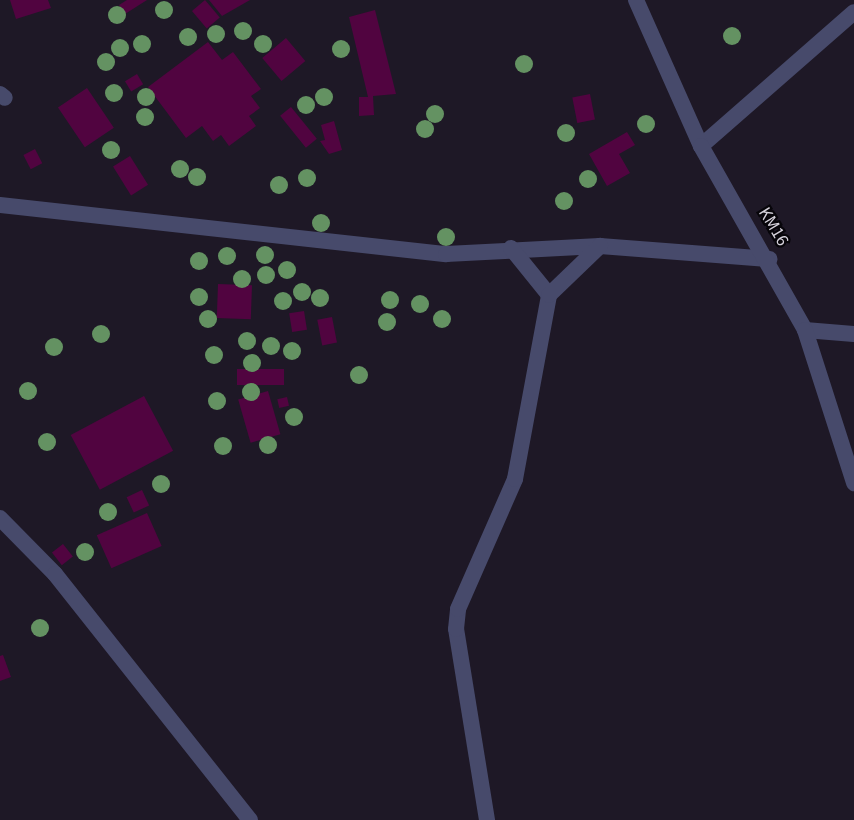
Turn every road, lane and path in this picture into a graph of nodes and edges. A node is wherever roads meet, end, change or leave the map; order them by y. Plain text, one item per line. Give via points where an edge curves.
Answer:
1 (636, 0) edge
2 (854, 12) edge
3 (701, 146) junction
4 (0, 205) edge
5 (600, 246) junction
6 (511, 248) junction
7 (770, 259) junction
8 (549, 295) junction
9 (805, 330) junction
10 (854, 334) edge
11 (854, 483) edge
12 (0, 518) edge
13 (250, 820) edge
14 (486, 820) edge

1 - 3 street, KM16
2 - 3 street
3 - 7 street, KM16
4 - 6 street via 446,254
5 - 6 street
5 - 7 street
5 - 8 street
6 - 8 street
7 - 9 street, KM16
8 - 14 street via 515,479 458,609 456,629
9 - 10 street
9 - 11 street, KM16
12 - 13 street via 55,574

